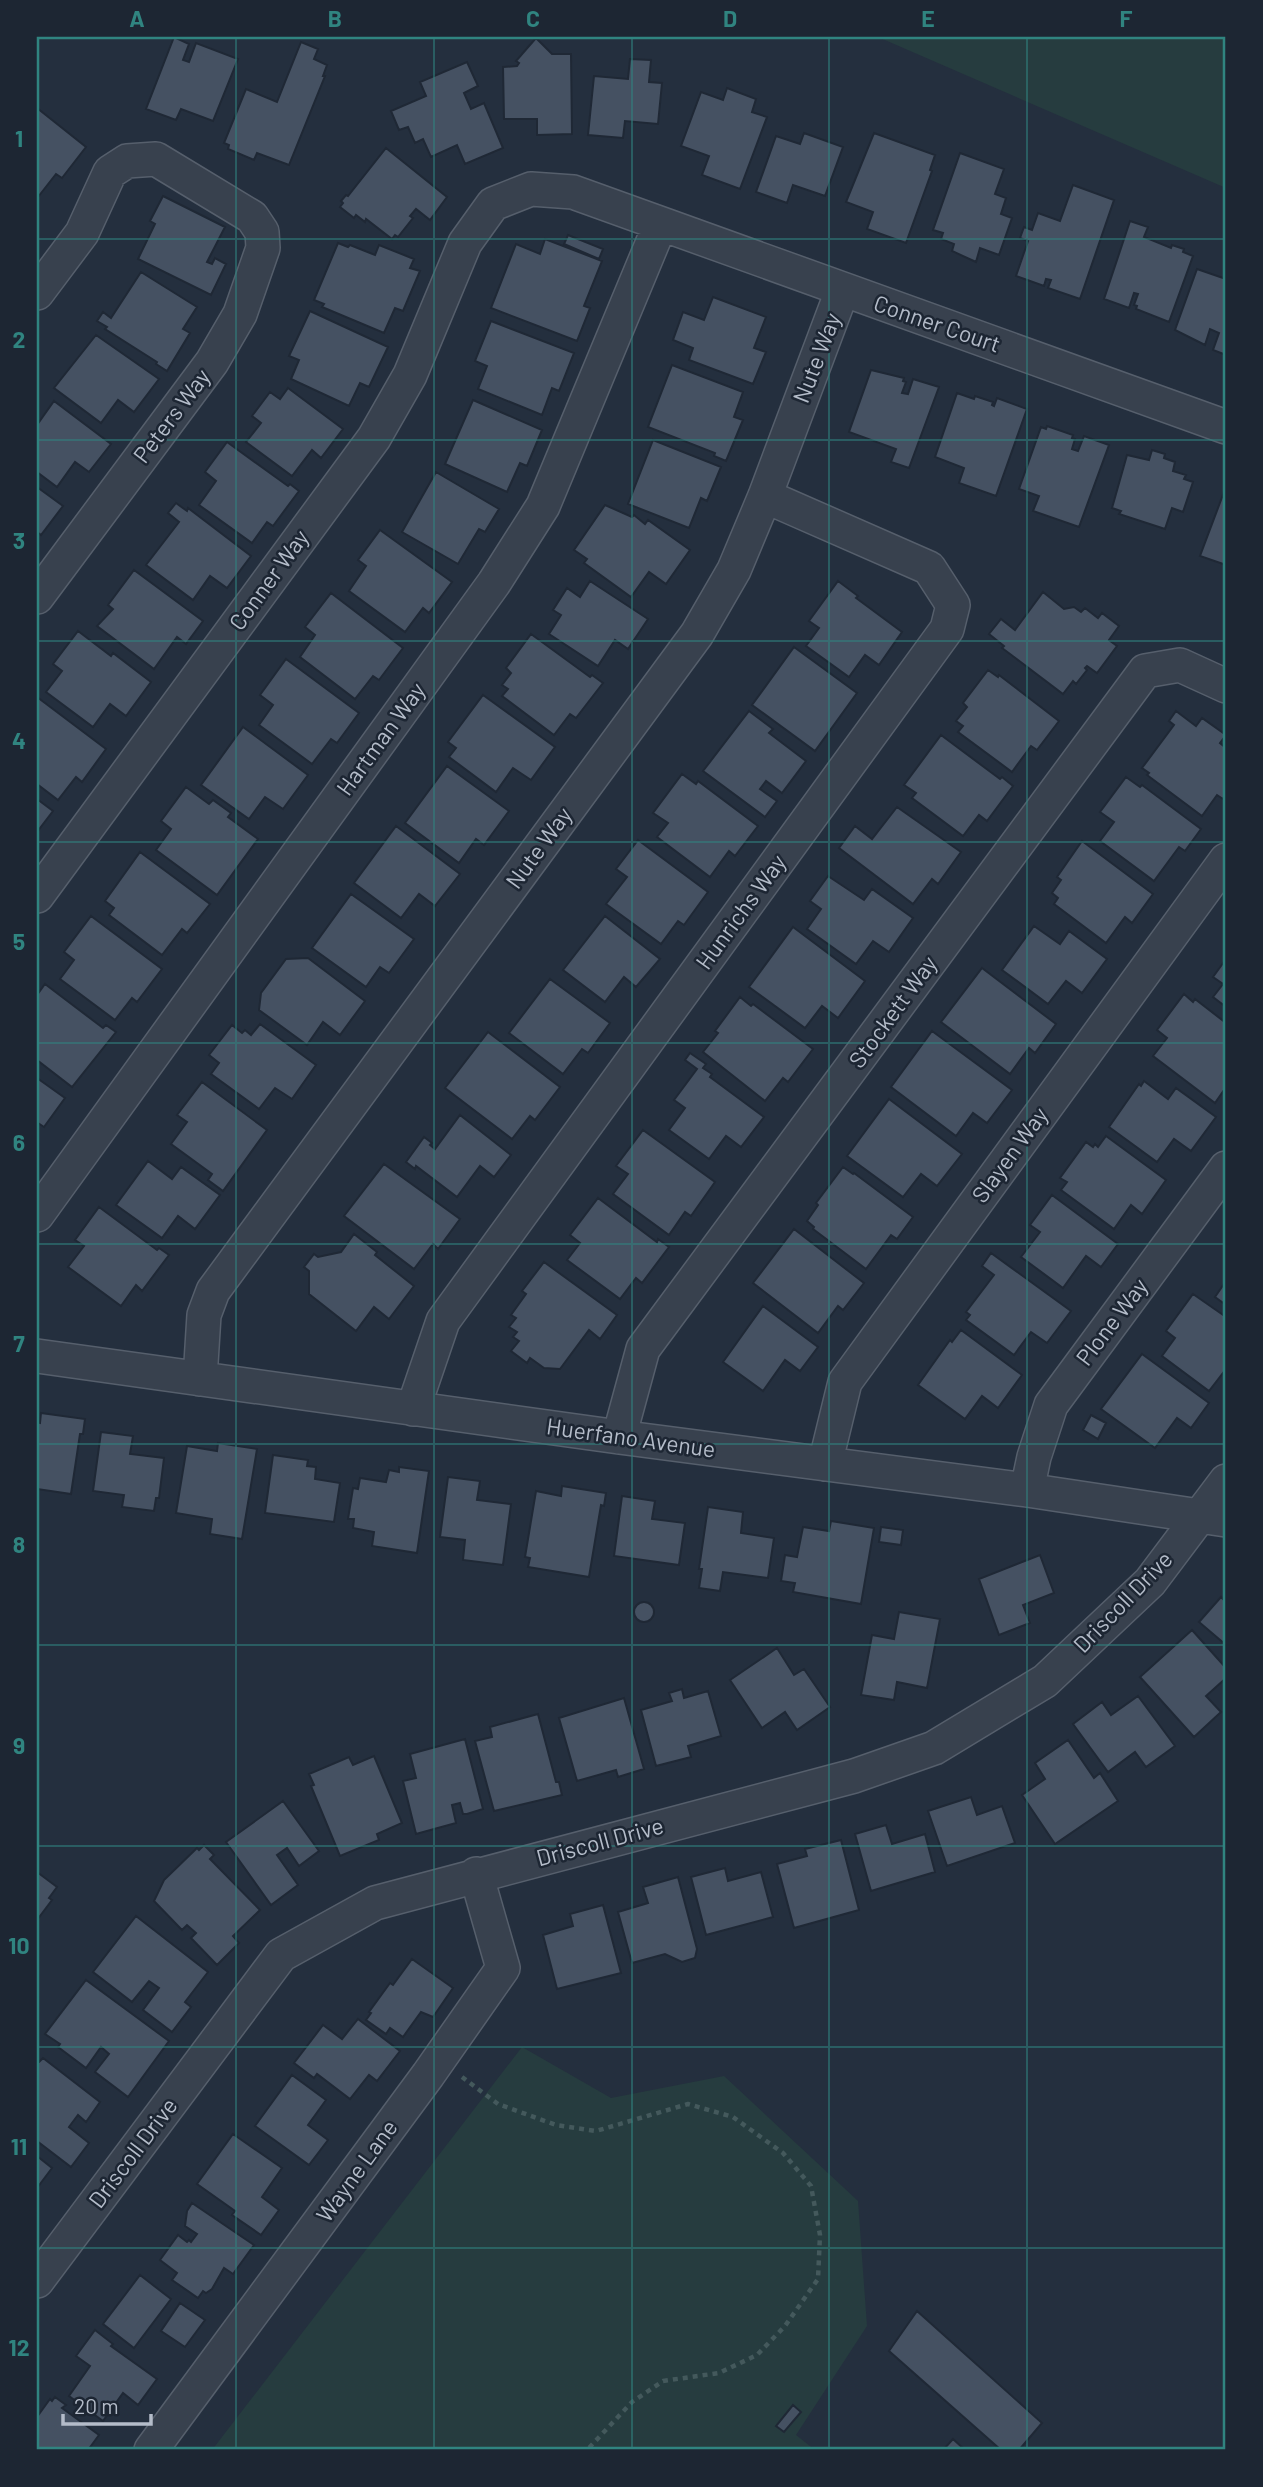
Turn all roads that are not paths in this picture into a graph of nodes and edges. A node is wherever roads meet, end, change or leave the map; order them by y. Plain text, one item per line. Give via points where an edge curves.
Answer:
1 (660, 225) junction
2 (465, 243) joint
3 (842, 291) junction
4 (37, 293) edge
5 (1226, 426) edge
6 (765, 496) junction
7 (37, 597) edge
8 (1226, 686) edge
9 (1226, 860) edge
10 (37, 896) edge
11 (1226, 1168) edge
12 (37, 1215) edge
13 (37, 1356) edge
14 (200, 1378) junction
15 (413, 1409) junction
16 (619, 1437) junction
17 (825, 1464) junction
18 (1226, 1481) edge
19 (1027, 1490) junction
20 (1213, 1518) edge
21 (476, 1874) junction
22 (37, 2281) edge
23 (151, 2450) edge

1 - 2 street, Conner Court via 573,192 531,190 493,204
1 - 3 street, Conner Court
1 - 12 street, Hartman Way via 543,506 494,583
2 - 10 street, Conner Way via 410,374 374,438
3 - 5 street, Conner Court
3 - 6 street, Nute Way
4 - 7 street, Peters Way via 82,233 110,172 127,161 156,159 253,217 262,232 263,248 240,313 212,362
6 - 14 street, Nute Way via 734,570 697,634 213,1291 204,1315
6 - 15 street, Hunrichs Way via 929,568 953,605 947,629 443,1321
8 - 16 street, Stockett Way via 1180,665 1145,671 643,1349
9 - 17 street, Slayen Way via 845,1382
11 - 19 street, Plone Way via 1051,1405
13 - 14 street, Huerfano Avenue
14 - 15 street, Huerfano Avenue
15 - 16 street, Huerfano Avenue
16 - 17 street, Huerfano Avenue
17 - 19 street, Huerfano Avenue
18 - 20 street, Driscoll Drive
19 - 20 street, Huerfano Avenue
20 - 21 street, Driscoll Drive via 1045,1681 934,1748 854,1776
21 - 22 street, Driscoll Drive via 375,1903 281,1955
21 - 23 street, Wayne Lane via 503,1968

